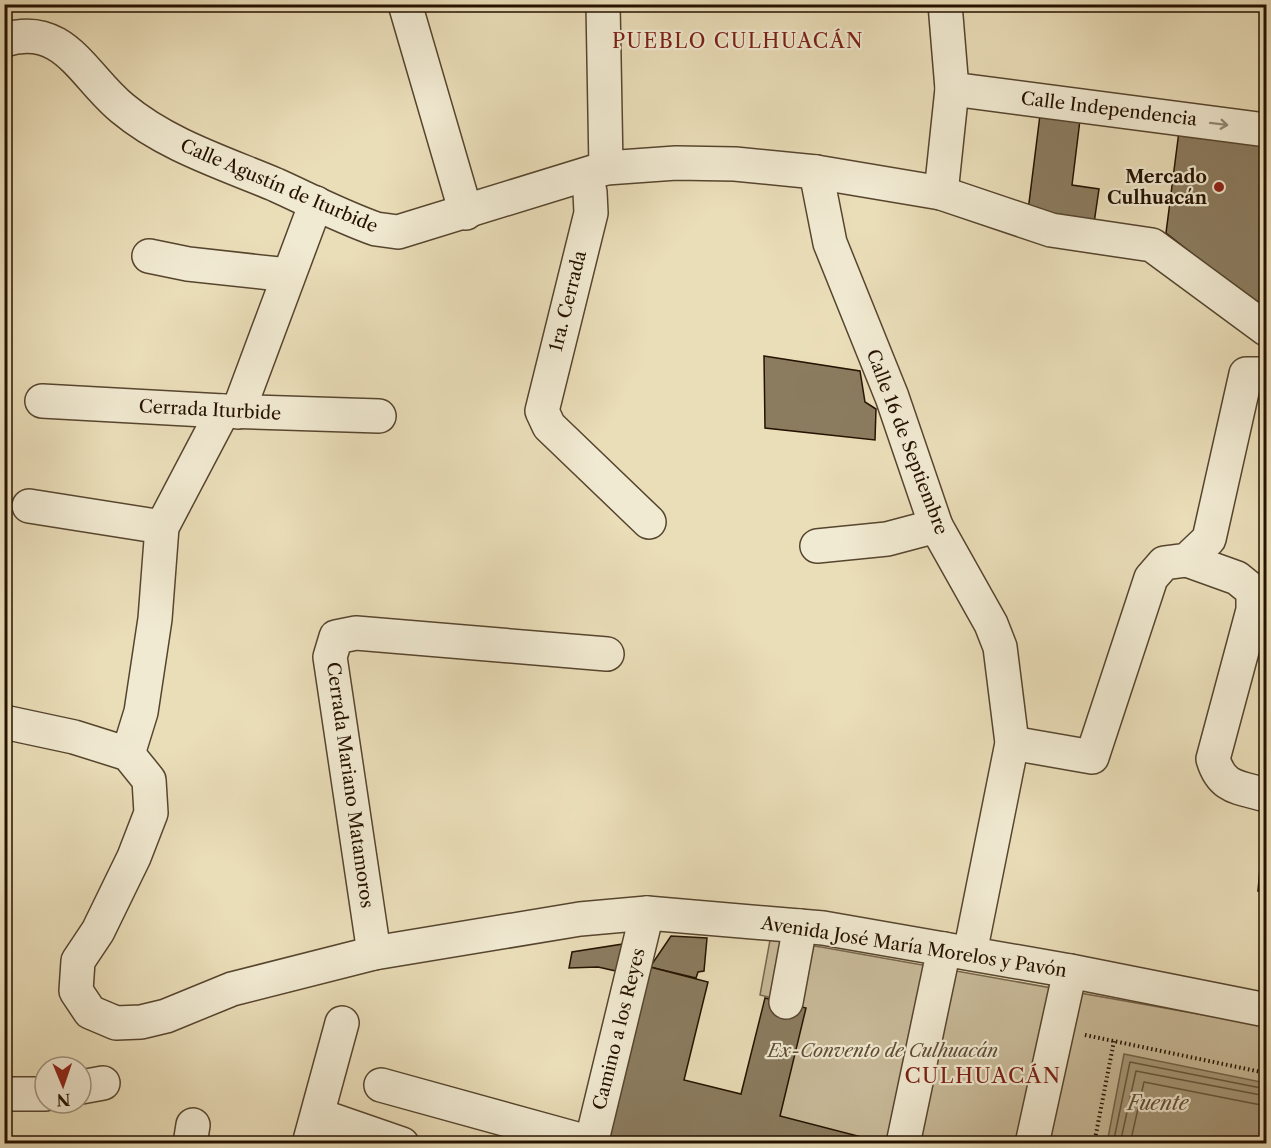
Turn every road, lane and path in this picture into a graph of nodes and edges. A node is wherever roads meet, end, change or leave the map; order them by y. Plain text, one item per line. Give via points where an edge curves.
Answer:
1 (405, 4) edge
2 (603, 4) edge
3 (945, 4) edge
4 (4, 40) edge
5 (952, 89) junction
6 (1266, 130) edge
7 (595, 172) junction
8 (816, 172) junction
9 (940, 193) junction
10 (316, 203) junction
11 (466, 213) junction
12 (149, 256) dead end
13 (288, 275) junction
14 (1266, 328) edge
15 (1266, 374) edge
16 (42, 401) dead end
17 (230, 411) junction
18 (379, 416) dead end
19 (29, 506) dead end
20 (649, 522) dead end
21 (936, 526) junction
22 (162, 527) junction
23 (817, 546) dead end
24 (1187, 560) junction
25 (607, 654) dead end
26 (4, 722) edge
27 (1012, 743) junction
28 (128, 754) junction
29 (1266, 795) edge
30 (647, 914) junction
31 (800, 926) junction
32 (957, 951) junction
33 (374, 953) junction
34 (1070, 971) junction
35 (786, 1002) dead end
36 (1266, 1010) edge
37 (342, 1023) dead end
38 (1057, 1029) junction
39 (1114, 1041) junction
40 (1266, 1073) edge
41 (381, 1085) dead end
42 (4, 1094) edge
43 (33, 1094) edge
44 (314, 1129) edge
45 (402, 1143) edge
46 (591, 1143) edge
47 (903, 1143) edge
48 (1032, 1143) edge
49 (1094, 1143) edge

1 - 11 street
2 - 7 street, 1ra. Cerrada
3 - 5 street
4 - 10 street, Calle Agustín de Iturbide via 19,35 45,37 66,49 121,107 160,135
5 -> 6 street, Calle Independencia
5 - 9 street
7 - 8 street, Calle Agustín de Iturbide via 676,163
7 - 11 street, Calle Agustín de Iturbide
7 - 20 street, 1ra. Cerrada via 590,192 591,213 542,411 549,426
8 - 9 street, Calle Agustín de Iturbide
8 - 21 street, Calle 16 de Septiembre via 830,243 891,397
9 - 14 street, Calle Agustín de Iturbide via 1051,230 1152,245
10 - 11 street, Calle Agustín de Iturbide via 376,230 398,232
10 - 13 street
12 - 13 street
13 - 17 street via 261,356
15 - 24 street via 1246,374 1209,539
16 - 17 street, Cerrada Iturbide
17 - 18 street, Cerrada Iturbide
17 - 22 street
19 - 22 street
21 - 23 street via 887,539
21 - 27 street, Calle 16 de Septiembre via 1000,647
22 - 28 street via 155,619 141,712
24 - 27 street via 1164,563 1151,579 1092,757
24 - 29 street via 1237,578 1253,591 1253,610 1212,759 1218,776 1228,784
25 - 33 street, Cerrada Mariano Matamoros via 356,633 336,637 330,657
26 - 28 street
27 - 32 street, Calle 16 de Septiembre
28 - 33 street, Avenida José María Morelos y Pavón via 149,780 152,813 98,931 78,961 76,991 90,1012 116,1023 141,1022 232,989
30 - 31 street, Avenida José María Morelos y Pavón
30 - 33 street, Avenida José María Morelos y Pavón via 580,919
30 - 46 street, Camino a los Reyes
31 - 32 street, Avenida José María Morelos y Pavón
31 - 35 street
32 - 34 street, Avenida José María Morelos y Pavón
32 - 47 street, Calle 16 de Septiembre
34 - 36 street, Avenida José María Morelos y Pavón
34 - 38 street
37 - 44 street
38 - 39 path
38 - 48 street
39 - 40 path
39 - 49 path
41 - 46 street
42 - 43 street
44 - 45 street

